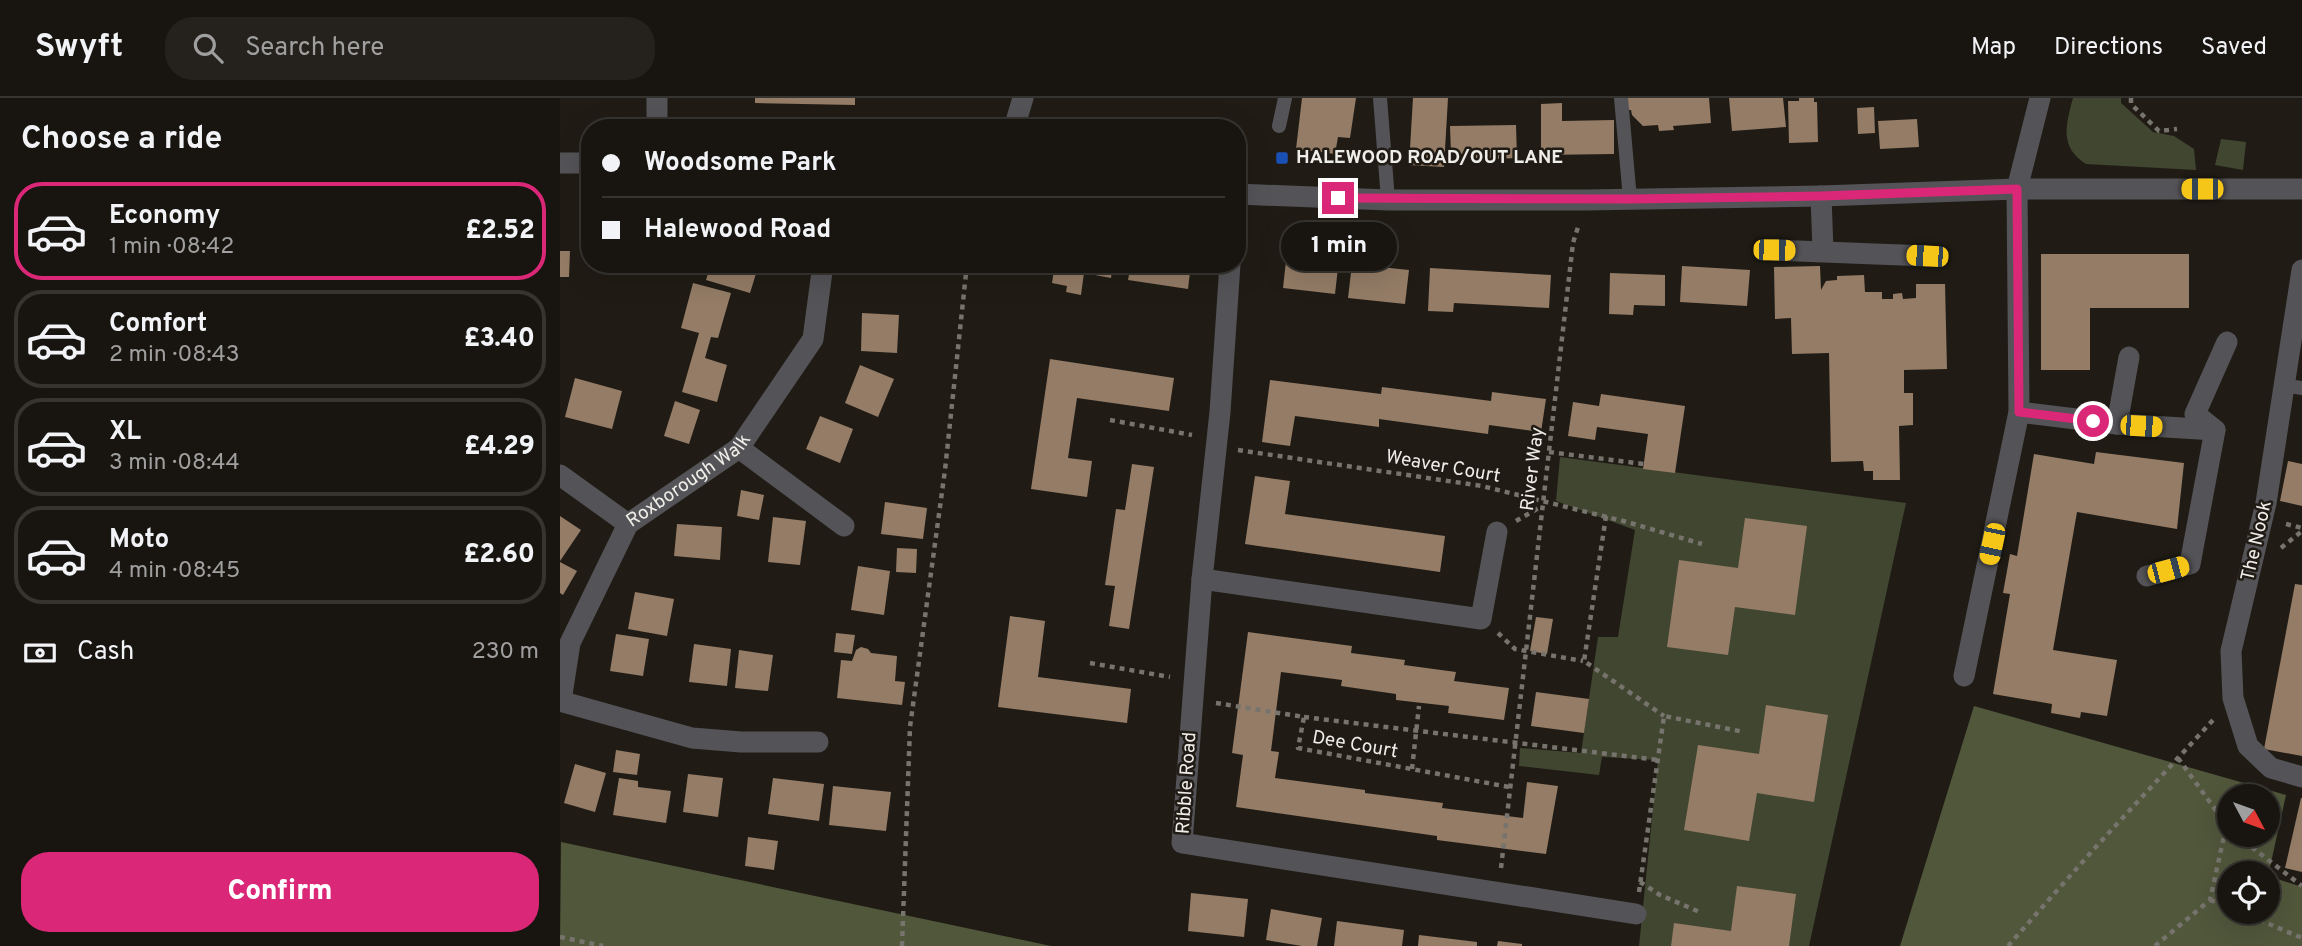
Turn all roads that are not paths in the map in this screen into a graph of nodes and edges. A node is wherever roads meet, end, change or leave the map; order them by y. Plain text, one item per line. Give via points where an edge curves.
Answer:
1 (657, 98) edge
2 (1023, 98) edge
3 (1285, 98) edge
4 (1380, 98) edge
5 (1621, 98) edge
6 (2040, 98) edge
7 (657, 119) edge
8 (1017, 119) edge
9 (1279, 126) dead end
10 (560, 163) edge
11 (581, 163) edge
12 (2017, 189) junction
13 (2302, 189) edge
14 (1246, 194) edge
15 (1821, 196) junction
16 (1630, 199) junction
17 (1388, 200) junction
18 (1774, 250) dead end
19 (1823, 251) junction
20 (1927, 256) dead end
21 (2302, 270) edge
22 (822, 273) edge
23 (1229, 273) edge
24 (2227, 342) dead end
25 (2129, 357) dead end
26 (2293, 386) edge
27 (2019, 412) junction
28 (2117, 425) junction
29 (2215, 430) junction
30 (739, 448) junction
31 (560, 475) edge
32 (628, 524) junction
33 (844, 526) dead end
34 (1497, 532) road end
35 (2147, 576) dead end
36 (1202, 579) junction
37 (1964, 676) dead end
38 (560, 702) edge
39 (818, 742) dead end
40 (2302, 777) edge
41 (1636, 914) road end

1 - 7 street
2 - 8 street
3 - 9 lane
4 - 17 lane
5 - 16 lane
6 - 12 street
10 - 11 street
12 - 13 street
12 - 15 street
12 - 27 street
14 - 17 street
15 - 16 street
15 - 19 street
16 - 17 street
18 - 19 street
19 - 20 street
21 - 26 street, The Nook
22 - 30 street, Roxborough Walk via 813,339
23 - 36 street, Ribble Road
24 - 29 street via 2195,414
25 - 28 street
26 - 40 street, The Nook via 2231,651 2233,698 2248,746 2271,768
27 - 28 street
27 - 37 street
28 - 29 street
29 - 35 street via 2190,564
30 - 32 street, Roxborough Walk
30 - 33 street
31 - 32 street
32 - 38 street, Roxborough Walk via 570,643
34 - 36 street via 1481,619
36 - 41 street, Ribble Road via 1182,843
38 - 39 street, Roxborough Walk via 692,738

